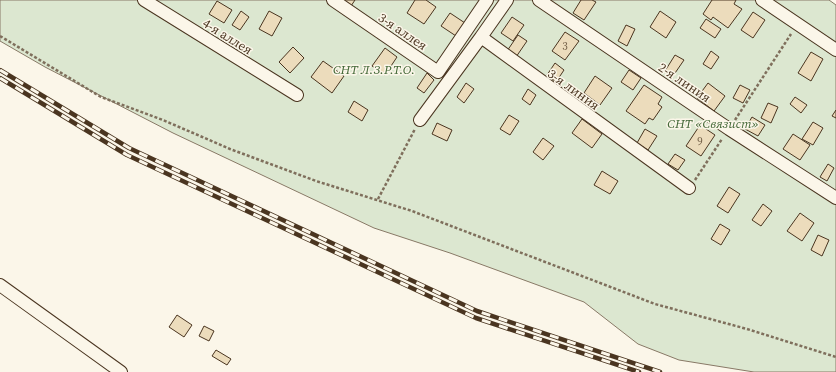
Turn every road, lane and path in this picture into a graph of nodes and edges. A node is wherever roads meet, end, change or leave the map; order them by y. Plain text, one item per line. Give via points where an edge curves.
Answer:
1 (144, 0) edge
2 (333, 0) edge
3 (486, 0) edge
4 (507, 0) edge
5 (539, 0) edge
6 (762, 0) edge
7 (798, 24) junction
8 (0, 36) edge
9 (481, 38) junction
10 (836, 50) edge
11 (297, 95) dead end
12 (420, 120) joint
13 (729, 129) junction
14 (689, 188) joint
15 (836, 198) edge
16 (378, 200) junction
17 (0, 285) edge
18 (836, 357) edge
19 (122, 372) edge

1 - 11 street, 4-я аллея
2 - 3 street, 3-я аллея via 438,72
4 - 9 street
5 - 13 street, 2-я линия
6 - 7 street
7 - 10 street
7 - 13 path
8 - 16 path via 101,97 316,181
9 - 12 street
9 - 14 street, 3-я линия
12 - 16 path
13 - 14 path
13 - 15 street, 2-я линия
16 - 18 path via 655,304
17 - 19 street

